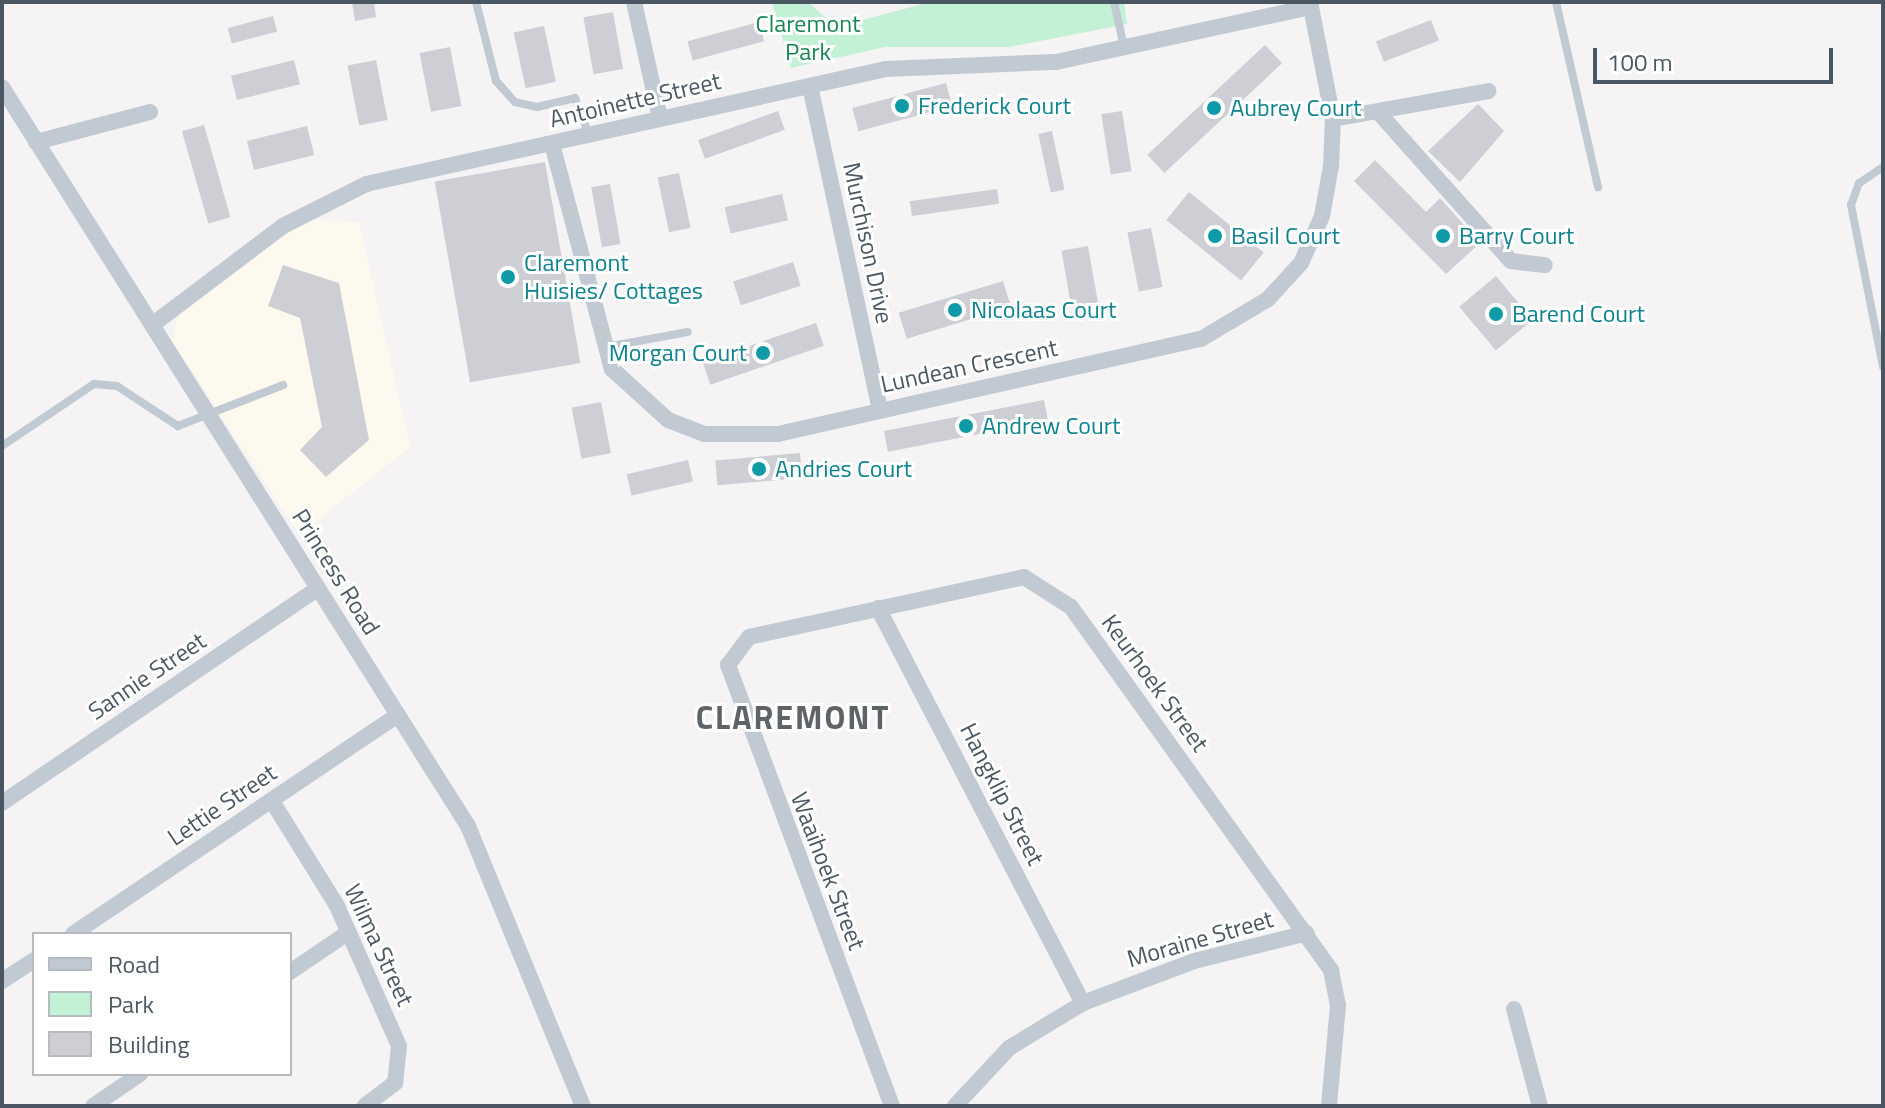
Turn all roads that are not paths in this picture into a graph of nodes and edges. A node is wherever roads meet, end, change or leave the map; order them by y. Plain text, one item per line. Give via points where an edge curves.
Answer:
1 (476, 2) edge
2 (634, 2) edge
3 (1114, 2) edge
4 (1556, 2) edge
5 (1311, 4) edge
6 (1124, 47) junction
7 (810, 86) junction
8 (2, 87) edge
9 (1488, 91) dead end
10 (150, 112) dead end
11 (1379, 113) junction
12 (660, 118) junction
13 (1333, 119) junction
14 (589, 135) junction
15 (36, 142) junction
16 (552, 144) junction
17 (1883, 167) edge
18 (1598, 187) dead end
19 (1545, 265) dead end
20 (152, 325) junction
21 (688, 332) dead end
22 (601, 348) junction
23 (1883, 367) edge
24 (283, 385) dead end
25 (206, 410) junction
26 (880, 410) junction
27 (2, 446) edge
28 (318, 588) junction
29 (878, 608) junction
30 (733, 653) joint
31 (398, 715) junction
32 (272, 801) junction
33 (2, 803) edge
34 (76, 932) edge
35 (349, 932) junction
36 (1307, 933) junction
37 (32, 961) edge
38 (292, 971) edge
39 (2, 981) edge
40 (1083, 1003) junction
41 (1514, 1009) dead end
42 (137, 1076) edge
43 (1542, 1105) edge
44 (93, 1106) edge
45 (365, 1106) edge
46 (583, 1106) edge
47 (892, 1106) edge
48 (955, 1106) edge
49 (1329, 1106) edge

1 - 14 lane via 496,81 526,105 575,98
2 - 12 street
3 - 6 lane
4 - 18 lane
5 - 6 street, Antoinette Street
5 - 13 street, Lundean Crescent
6 - 7 street, Antoinette Street via 1056,62 886,69
7 - 12 street, Antoinette Street
7 - 26 street, Murchison Drive
8 - 15 street, Princess Road
9 - 11 street
10 - 15 street
11 - 13 street
11 - 19 street via 1511,261
12 - 14 street, Antoinette Street
13 - 26 street, Lundean Crescent via 1322,216 1301,263 1238,322 1201,339
14 - 16 street, Antoinette Street
15 - 20 street, Princess Road
16 - 20 street, Antoinette Street via 343,192 283,226
16 - 22 street, Lundean Crescent
17 - 23 lane via 1859,183 1851,205
20 - 25 street, Princess Road
21 - 22 lane
22 - 26 street, Lundean Crescent via 637,398 704,434 778,434
24 - 25 lane
25 - 27 lane via 178,426 117,386 94,384
25 - 28 street, Princess Road
28 - 31 street, Princess Road
28 - 33 street, Sannie Street
29 - 30 street, Keurhoek Street via 749,637
29 - 36 street, Keurhoek Street via 1024,577 1060,594
29 - 40 street, Hangklip Street
30 - 47 street, Waaihoek Street via 729,678
31 - 32 street, Lettie Street
31 - 46 street, Princess Road via 468,826
32 - 34 street, Lettie Street
32 - 35 street, Wilma Street
35 - 38 street
35 - 45 street, Wilma Street via 402,1064 395,1083
36 - 40 street, Moraine Street via 1194,961
36 - 49 street, Keurhoek Street via 1338,989
37 - 39 street
40 - 48 street, Moraine Street via 1009,1048
41 - 43 street
42 - 44 street

